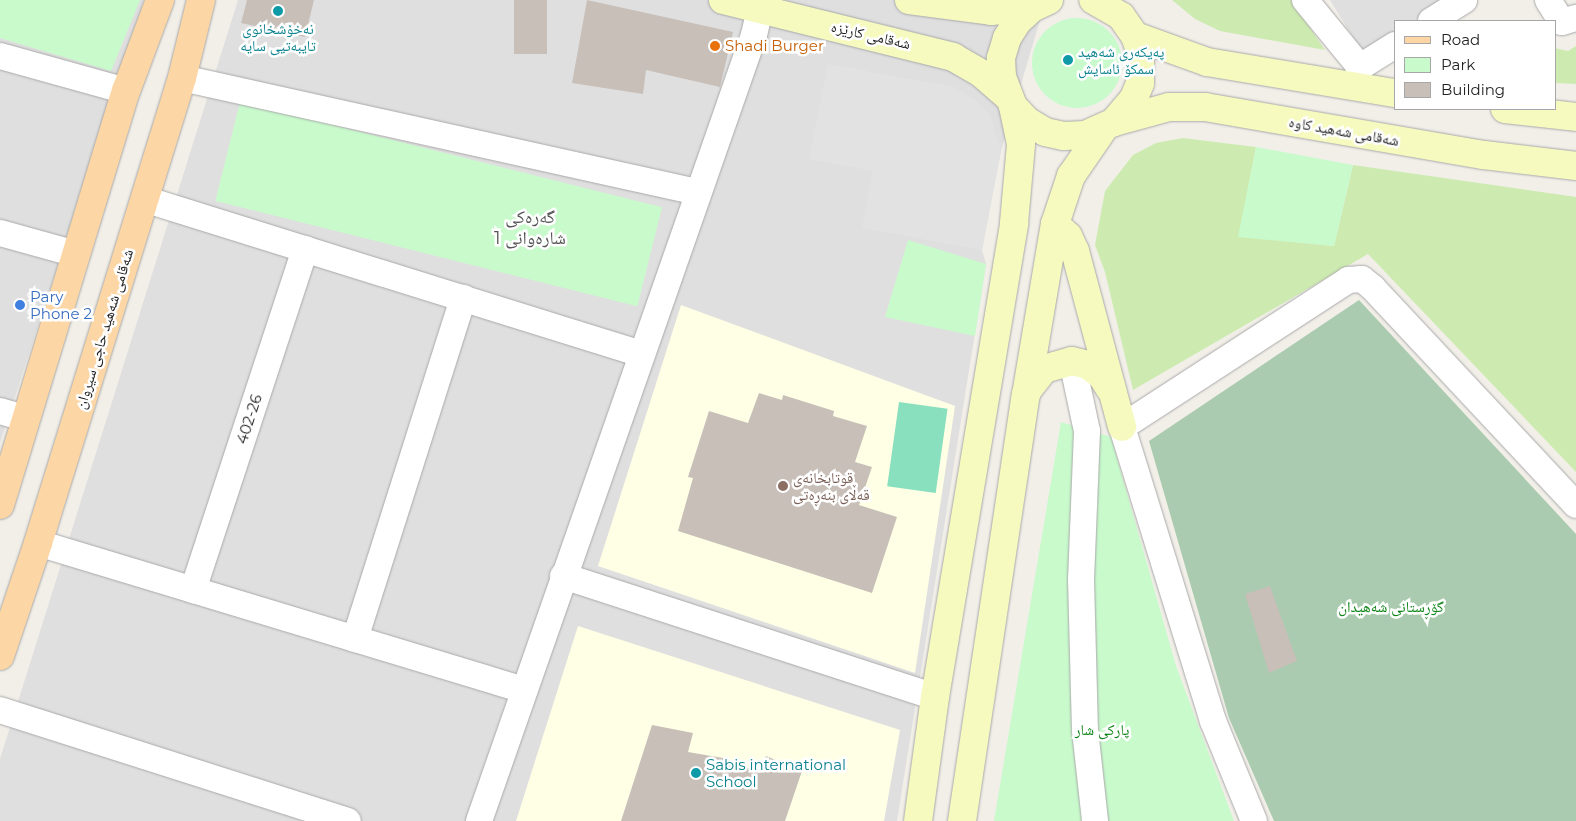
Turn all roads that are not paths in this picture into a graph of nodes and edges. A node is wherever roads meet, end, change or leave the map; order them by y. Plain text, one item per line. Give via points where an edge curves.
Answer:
1 (160, 0) edge
2 (201, 0) edge
3 (211, 0) edge
4 (723, 0) edge
5 (909, 0) edge
6 (1093, 0) edge
7 (1305, 0) edge
8 (1464, 0) edge
9 (1548, 0) edge
10 (1040, 4) edge
11 (760, 9) junction
12 (1125, 18) edge
13 (1576, 18) edge
14 (1433, 20) edge
15 (1394, 46) edge
16 (189, 48) junction
17 (0, 56) edge
18 (182, 78) junction
19 (1358, 78) junction
20 (126, 91) junction
21 (1394, 93) edge
22 (1010, 101) junction
23 (1515, 110) edge
24 (1576, 117) edge
25 (1109, 125) junction
26 (1576, 166) edge
27 (697, 192) junction
28 (144, 199) junction
29 (1055, 224) junction
30 (0, 234) edge
31 (305, 249) junction
32 (76, 254) junction
33 (463, 298) junction
34 (641, 354) junction
35 (1072, 361) junction
36 (1111, 391) junction
37 (1027, 392) junction
38 (13, 415) edge
39 (1122, 427) junction
40 (0, 505) edge
41 (1576, 505) edge
42 (38, 543) junction
43 (563, 576) junction
44 (193, 590) junction
45 (355, 639) junction
46 (0, 656) edge
47 (524, 690) junction
48 (935, 697) junction
49 (0, 710) edge
50 (348, 821) edge
51 (479, 821) edge
52 (918, 821) edge
53 (962, 821) edge
54 (1095, 821) edge
55 (1254, 821) edge

1 - 20 main road
2 - 16 main road, شەقامی شەهید حاجی سیروان
3 - 16 main road
4 - 11 main road, شەقامی کارێزە
5 - 10 main road via 991,11
6 - 12 main road
7 - 19 street
8 - 14 street
9 - 13 street via 1562,22
10 - 22 main road via 1017,22 1006,38 1001,58 1002,78
11 - 22 main road, شەقامی کارێزە via 953,57 982,74
11 - 27 street via 754,36
12 - 19 main road via 1208,62
12 - 25 main road via 1142,67 1140,83 1134,98
15 - 19 street
16 - 18 main road, شەقامی شەهید حاجی سیروان
17 - 20 street
18 - 27 street
18 - 28 main road, شەقامی شەهید حاجی سیروان
19 - 21 main road
20 - 32 main road
22 - 25 main road, شەقامی کارێزە via 1027,121 1045,132 1064,136 1085,135
22 - 48 main road via 1021,144 1014,223
23 - 24 main road
25 - 26 main road, شەقامی شەهید کاوە via 1169,108 1205,107 1484,154
25 - 29 main road via 1071,176
27 - 34 street
28 - 31 street
28 - 42 main road, شەقامی شەهید حاجی سیروان
29 - 36 main road via 1068,236 1075,251
29 - 37 main road
30 - 32 street
31 - 33 street
31 - 44 street, 402-26
32 - 38 main road
33 - 34 street
33 - 45 street
34 - 43 street
35 - 36 main road via 1096,370
35 - 37 main road via 1044,369
35 - 54 street via 1087,431 1081,579 1085,730
36 - 39 main road
37 - 53 main road
38 - 40 main road
39 - 41 street via 1348,280 1362,279 1374,288
39 - 55 street via 1213,721
42 - 44 street
42 - 46 main road, شەقامی شەهید حاجی سیروان
43 - 47 street
43 - 48 street
44 - 45 street
45 - 47 street
47 - 51 street
48 - 52 main road
49 - 50 street

